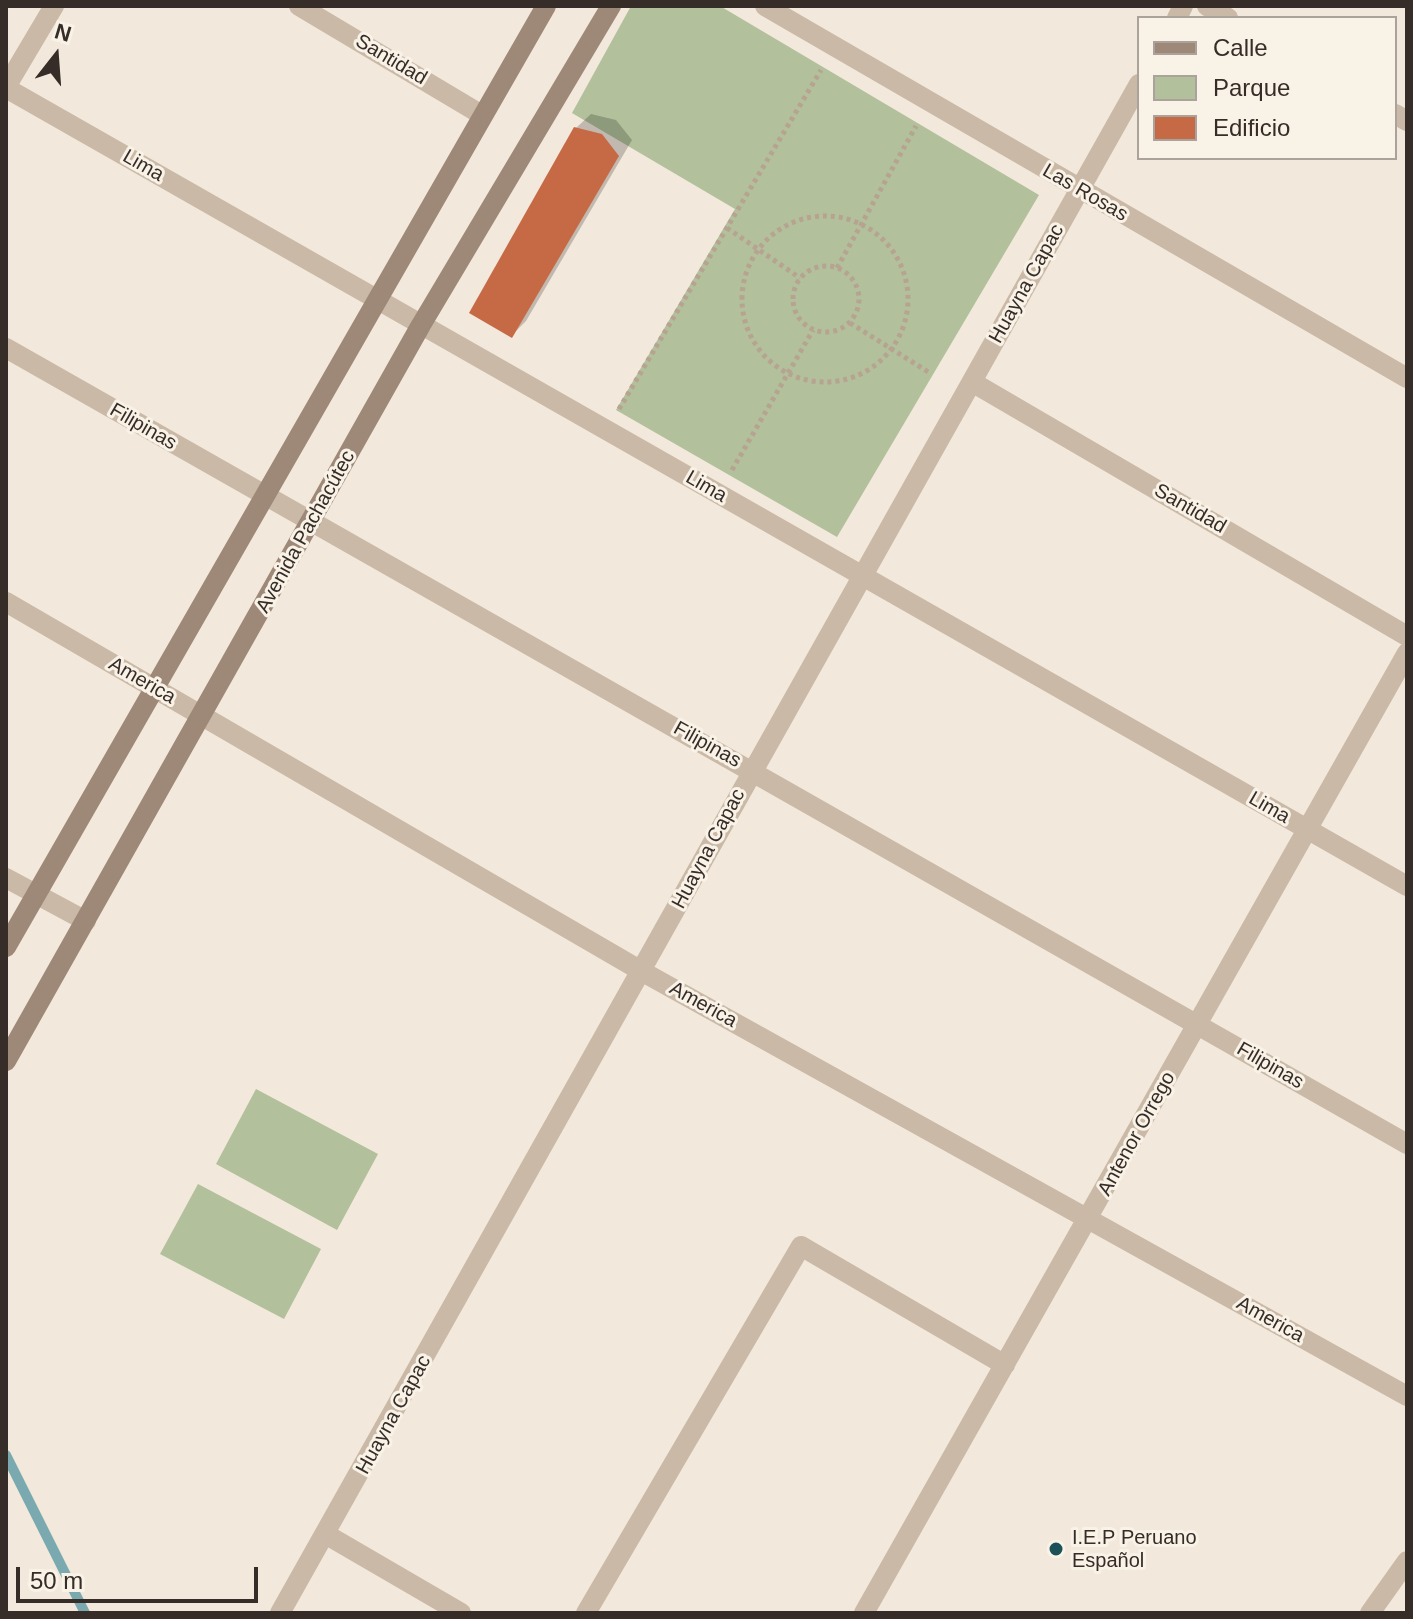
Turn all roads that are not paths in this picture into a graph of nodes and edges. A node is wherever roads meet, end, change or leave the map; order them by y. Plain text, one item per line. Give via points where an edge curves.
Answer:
1 (54, 6) edge
2 (299, 6) edge
3 (546, 6) edge
4 (611, 6) edge
5 (765, 6) edge
6 (1207, 6) edge
7 (1224, 16) edge
8 (6, 88) edge
9 (1137, 88) edge
10 (482, 115) junction
11 (1079, 190) junction
12 (377, 300) junction
13 (421, 325) junction
14 (6, 348) edge
15 (1407, 378) edge
16 (972, 382) junction
17 (264, 496) junction
18 (311, 523) junction
19 (863, 576) junction
20 (6, 602) edge
21 (1407, 636) edge
22 (1407, 653) edge
23 (153, 687) junction
24 (204, 715) junction
25 (751, 770) junction
26 (1307, 830) junction
27 (6, 878) edge
28 (1407, 886) edge
29 (37, 895) junction
30 (86, 921) junction
31 (6, 947) edge
32 (643, 972) junction
33 (1198, 1024) junction
34 (6, 1061) edge
35 (1407, 1144) edge
36 (1089, 1219) junction
37 (1005, 1365) junction
38 (1407, 1396) edge
39 (327, 1535) junction
40 (1407, 1561) edge
41 (280, 1613) edge
42 (461, 1613) edge
43 (586, 1613) edge
44 (864, 1613) edge
45 (1370, 1613) edge

1 - 8 street
2 - 10 street, Santidad
3 - 10 street
4 - 13 street, Avenida Pachacútec
5 - 11 street, Las Rosas
6 - 7 street
8 - 12 street, Lima
9 - 11 street, Huayna Capac
10 - 12 street
11 - 15 street, Las Rosas
11 - 16 street, Huayna Capac
12 - 13 street, Lima
12 - 17 street
13 - 18 street, Avenida Pachacútec
13 - 19 street, Lima
14 - 17 street, Filipinas
16 - 19 street, Huayna Capac
16 - 21 street, Santidad
17 - 18 street, Filipinas
17 - 23 street
18 - 24 street, Avenida Pachacútec
18 - 25 street, Filipinas
19 - 25 street, Huayna Capac
19 - 26 street, Lima
20 - 23 street, America
22 - 26 street, Antenor Orrego
23 - 24 street, America
23 - 29 street
24 - 30 street, Avenida Pachacútec
24 - 32 street, America
25 - 32 street, Huayna Capac
25 - 33 street, Filipinas
26 - 28 street, Lima
26 - 33 street, Antenor Orrego
27 - 29 street
29 - 30 street
29 - 31 street
30 - 34 street, Avenida Pachacútec
32 - 36 street, America
32 - 39 street, Huayna Capac
33 - 35 street, Filipinas
33 - 36 street, Antenor Orrego
36 - 37 street, Antenor Orrego
36 - 38 street, America
37 - 43 street via 801,1246
37 - 44 street, Antenor Orrego
39 - 41 street, Huayna Capac
39 - 42 street
40 - 45 street

